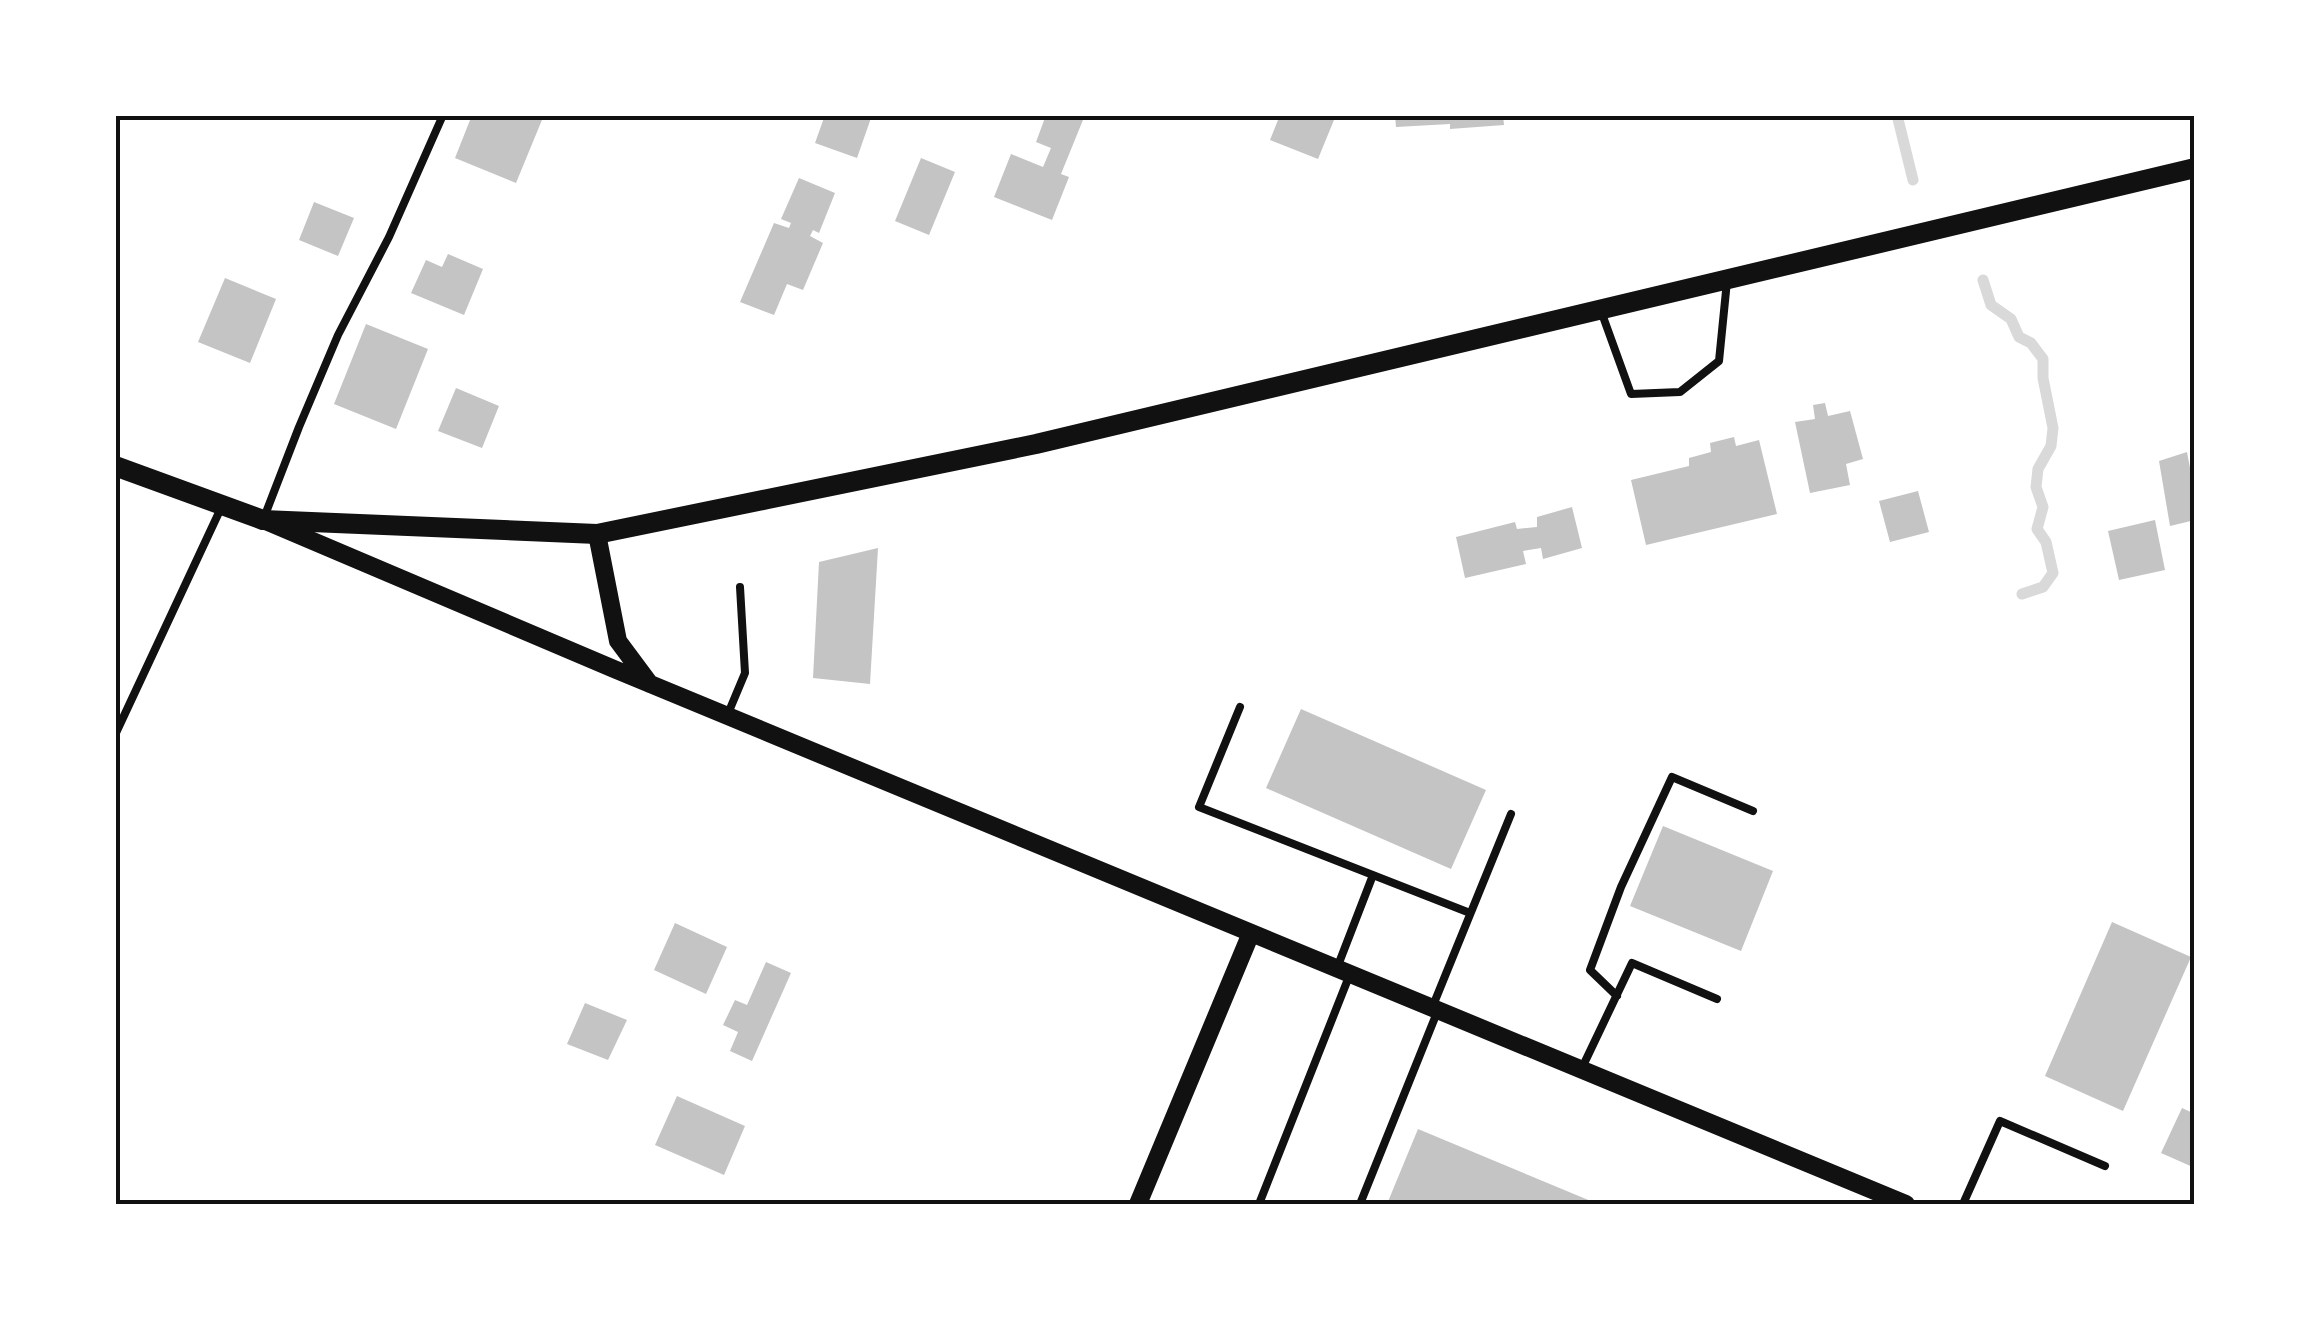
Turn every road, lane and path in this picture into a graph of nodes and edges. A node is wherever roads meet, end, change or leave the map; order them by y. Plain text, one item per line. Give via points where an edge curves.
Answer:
1 (443, 115) edge
2 (2195, 168) edge
3 (1727, 281) junction
4 (1601, 311) junction
5 (115, 466) edge
6 (222, 506) junction
7 (263, 520) junction
8 (597, 534) junction
9 (740, 587) dead end
10 (650, 684) junction
11 (1240, 708) dead end
12 (728, 716) junction
13 (115, 735) edge
14 (1752, 812) dead end
15 (1511, 814) dead end
16 (1373, 876) junction
17 (1470, 913) junction
18 (1251, 933) junction
19 (1343, 971) junction
20 (1616, 996) junction
21 (1717, 1000) dead end
22 (1435, 1009) junction
23 (1581, 1070) junction
24 (2105, 1166) dead end
25 (1138, 1204) edge
26 (1259, 1204) edge
27 (1360, 1204) edge
28 (1906, 1204) edge
29 (1963, 1204) edge

1 - 7 lane via 338,335
2 - 3 main road
3 - 4 main road
3 - 4 lane via 1719,361 1680,392 1631,394
4 - 8 main road via 1036,444
5 - 6 main road
6 - 7 main road
6 - 13 lane
7 - 8 main road
7 - 10 street
8 - 10 street via 618,641
9 - 12 lane via 745,673
10 - 12 street
11 - 16 lane via 1200,807
12 - 18 street
14 - 20 lane via 1672,777 1590,970
15 - 17 lane
16 - 17 lane
16 - 19 lane
17 - 22 lane
18 - 19 street
18 - 25 street
19 - 22 street
19 - 26 lane
20 - 21 lane via 1632,963
20 - 23 lane
22 - 23 street
22 - 27 lane
23 - 28 street
24 - 29 lane via 2000,1121

